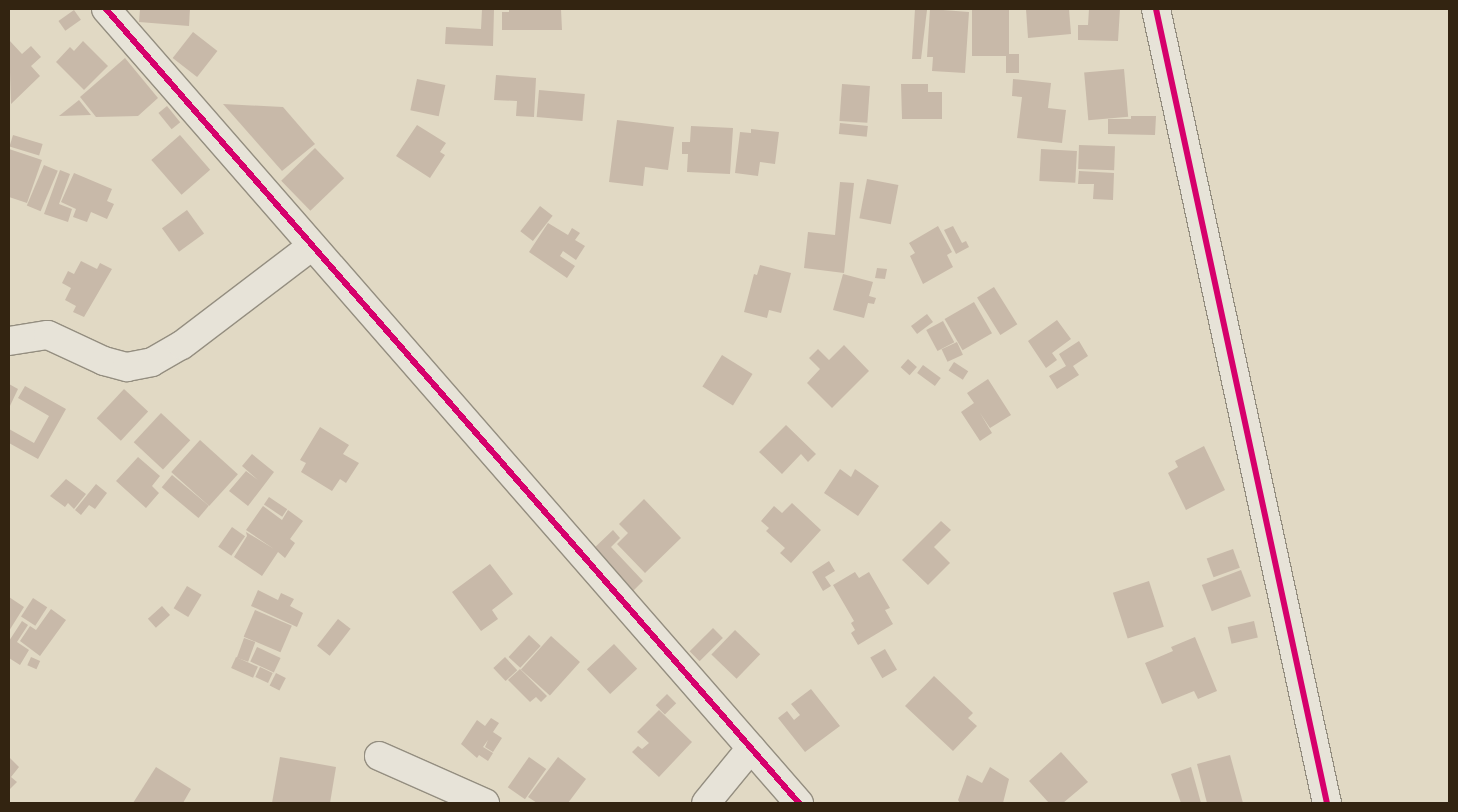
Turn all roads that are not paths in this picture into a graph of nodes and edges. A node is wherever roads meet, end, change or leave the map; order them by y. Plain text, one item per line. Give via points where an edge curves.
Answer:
1 (106, 9) edge
2 (1156, 9) edge
3 (312, 246) junction
4 (9, 341) edge
5 (751, 748) junction
6 (379, 756) dead end
7 (485, 803) edge
8 (706, 803) edge
9 (799, 803) edge
10 (1327, 803) edge

1 - 3 street
2 - 10 street
3 - 4 street via 182,346 152,362 127,367 104,361 48,334
3 - 5 street
5 - 8 street
5 - 9 street
6 - 7 street

